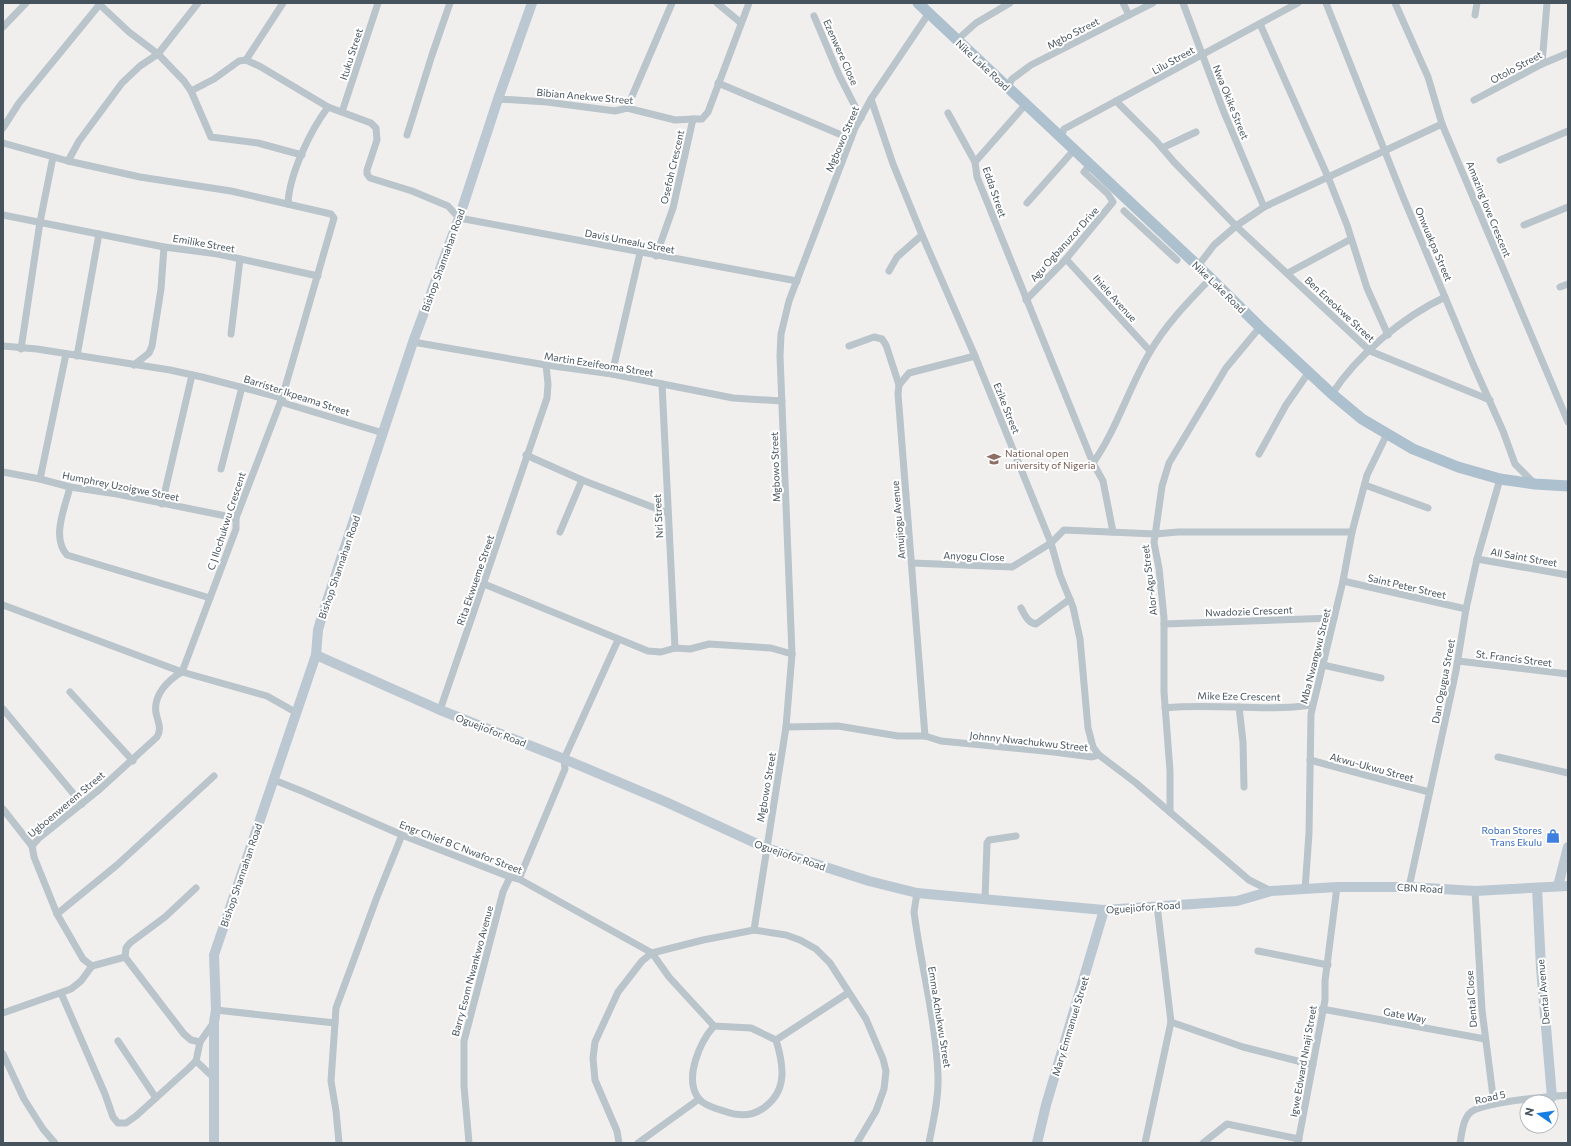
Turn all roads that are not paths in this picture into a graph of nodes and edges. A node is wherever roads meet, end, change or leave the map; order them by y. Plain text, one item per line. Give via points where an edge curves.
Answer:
1 (26, 3) edge
2 (198, 3) edge
3 (284, 3) edge
4 (378, 3) edge
5 (450, 3) edge
6 (532, 3) edge
7 (672, 3) edge
8 (716, 3) edge
9 (749, 3) edge
10 (918, 3) edge
11 (1010, 3) edge
12 (1122, 3) edge
13 (1153, 3) edge
14 (1183, 3) edge
15 (1298, 3) edge
16 (1326, 3) edge
17 (1395, 3) edge
18 (1476, 3) edge
19 (1547, 3) edge
20 (104, 5) edge
21 (929, 13) junction
22 (1128, 15) junction
23 (1474, 15) dead end
24 (814, 16) dead end
25 (741, 23) junction
26 (1260, 24) junction
27 (3, 27) edge
28 (957, 40) junction
29 (1568, 53) edge
30 (158, 54) junction
31 (1202, 55) junction
32 (246, 60) junction
33 (1542, 64) junction
34 (718, 83) junction
35 (1007, 88) junction
36 (191, 91) junction
37 (498, 99) junction
38 (871, 100) junction
39 (1474, 100) dead end
40 (1116, 101) junction
41 (1026, 104) junction
42 (328, 107) junction
43 (627, 108) junction
44 (342, 112) junction
45 (948, 113) dead end
46 (861, 118) junction
47 (693, 119) junction
48 (1442, 124) junction
49 (3, 128) edge
50 (1568, 131) edge
51 (1196, 132) dead end
52 (407, 135) dead end
53 (1061, 137) junction
54 (851, 139) junction
55 (3, 143) edge
56 (1162, 148) junction
57 (1074, 150) junction
58 (1385, 151) junction
59 (302, 155) junction
60 (53, 157) junction
61 (1500, 160) dead end
62 (68, 161) junction
63 (975, 162) junction
64 (1090, 165) junction
65 (1328, 177) junction
66 (1113, 202) junction
67 (1027, 203) dead end
68 (288, 204) junction
69 (1135, 207) junction
70 (1264, 207) junction
71 (1568, 207) edge
72 (1124, 211) junction
73 (3, 215) edge
74 (459, 218) junction
75 (40, 222) junction
76 (1524, 225) dead end
77 (1236, 226) junction
78 (99, 234) junction
79 (922, 235) junction
80 (1351, 239) junction
81 (164, 247) junction
82 (640, 253) junction
83 (656, 256) junction
84 (240, 259) junction
85 (1066, 259) junction
86 (1177, 260) dead end
87 (1198, 266) junction
88 (889, 271) dead end
89 (1288, 273) junction
90 (318, 276) junction
91 (1211, 278) junction
92 (797, 281) junction
93 (1568, 284) edge
94 (1560, 287) dead end
95 (1445, 297) junction
96 (1026, 300) junction
97 (1260, 327) junction
98 (231, 334) dead end
99 (1388, 334) junction
100 (413, 342) junction
101 (3, 346) edge
102 (849, 346) dead end
103 (21, 348) junction
104 (1150, 351) junction
105 (1370, 351) junction
106 (66, 354) junction
107 (77, 356) junction
108 (975, 356) junction
109 (134, 365) junction
110 (546, 366) junction
111 (1309, 372) junction
112 (612, 374) junction
113 (192, 375) junction
114 (662, 384) junction
115 (899, 385) junction
116 (242, 387) junction
117 (1332, 394) junction
118 (282, 398) junction
119 (1490, 400) junction
120 (782, 401) junction
121 (1568, 422) edge
122 (383, 433) junction
123 (1387, 434) junction
124 (1259, 454) dead end
125 (526, 455) junction
126 (1093, 463) junction
127 (222, 469) dead end
128 (3, 472) edge
129 (40, 479) junction
130 (1500, 479) junction
131 (582, 480) junction
132 (1535, 484) junction
133 (1364, 485) junction
134 (1568, 486) edge
135 (70, 487) junction
136 (162, 504) junction
137 (1428, 508) dead end
138 (668, 513) junction
139 (236, 518) junction
140 (560, 532) dead end
141 (1113, 532) junction
142 (1352, 532) junction
143 (1155, 534) junction
144 (1051, 542) junction
145 (1477, 559) junction
146 (912, 563) junction
147 (1568, 575) edge
148 (1343, 581) junction
149 (484, 584) junction
150 (210, 598) junction
151 (1070, 599) junction
152 (3, 605) edge
153 (1021, 608) dead end
154 (1466, 609) junction
155 (1334, 618) junction
156 (1164, 624) junction
157 (618, 640) junction
158 (675, 648) junction
159 (792, 654) junction
160 (316, 655) junction
161 (1458, 661) junction
162 (1322, 665) junction
163 (182, 672) junction
164 (1568, 674) edge
165 (1381, 678) dead end
166 (70, 692) dead end
167 (1312, 705) junction
168 (1239, 707) junction
169 (1165, 708) junction
170 (3, 709) edge
171 (440, 710) junction
172 (297, 713) junction
173 (786, 727) junction
174 (925, 736) junction
175 (1099, 755) junction
176 (1498, 757) dead end
177 (564, 759) junction
178 (1310, 760) junction
179 (133, 761) junction
180 (1568, 773) edge
181 (214, 776) dead end
182 (276, 781) junction
183 (1244, 787) dead end
184 (1429, 792) junction
185 (82, 804) junction
186 (3, 809) edge
187 (1170, 812) junction
188 (402, 835) junction
189 (1016, 836) dead end
190 (32, 846) junction
191 (1568, 847) edge
192 (766, 848) junction
193 (510, 877) junction
194 (518, 879) junction
195 (1563, 886) edge
196 (1337, 887) junction
197 (1409, 887) junction
198 (196, 888) dead end
199 (1536, 888) junction
200 (1305, 890) junction
201 (1271, 891) junction
202 (1475, 891) junction
203 (917, 893) junction
204 (984, 899) junction
205 (1157, 905) junction
206 (1104, 910) junction
207 (57, 914) junction
208 (754, 930) junction
209 (1258, 951) dead end
210 (652, 953) junction
211 (125, 957) junction
212 (1328, 965) junction
213 (92, 966) junction
214 (61, 993) junction
215 (848, 993) junction
216 (4, 1010) edge
217 (216, 1010) junction
218 (1322, 1010) junction
219 (214, 1022) junction
220 (1171, 1022) junction
221 (335, 1024) junction
222 (714, 1026) junction
223 (1485, 1039) junction
224 (118, 1040) dead end
225 (776, 1040) junction
226 (200, 1042) junction
227 (3, 1054) edge
228 (196, 1061) junction
229 (1313, 1064) junction
230 (214, 1078) junction
231 (1552, 1094) edge
232 (156, 1098) junction
233 (700, 1099) junction
234 (1519, 1101) edge
235 (1494, 1104) junction
236 (1299, 1141) edge
237 (54, 1143) edge
238 (214, 1143) edge
239 (339, 1143) edge
240 (469, 1143) edge
241 (619, 1143) edge
242 (638, 1143) edge
243 (857, 1143) edge
244 (929, 1143) edge
245 (1037, 1143) edge
246 (1145, 1143) edge
247 (1203, 1143) edge
248 (1460, 1143) edge

1 - 27 street
2 - 30 street
3 - 32 street
4 - 44 street, Ituku Street
5 - 52 street
6 - 37 main road, Bishop Shannahan Road
7 - 43 street
8 - 25 street
9 - 25 street, Osefoh Crescent
10 - 21 main road, Nike Lake Road
11 - 28 street via 976,23
12 - 22 street
13 - 22 street, Mgbo Street
14 - 31 street, Nwa Okike Street
15 - 26 street, Lilu Street
16 - 58 street, Onwuakpa Street
17 - 48 street, Amazing love Crescent via 1428,77
18 - 23 street
19 - 33 street
20 - 30 street via 129,32
20 - 49 street via 19,103
21 - 28 main road, Nike Lake Road
21 - 38 street, Mgbowo Street
22 - 35 street, Mgbo Street via 1031,65 1012,79
24 - 46 street, Ezenwere Close
25 - 34 street, Osefoh Crescent
26 - 31 street, Lilu Street
26 - 65 street
28 - 35 main road, Nike Lake Road
29 - 33 street, Otolo Street
30 - 36 street
30 - 62 street via 122,82 79,141
31 - 40 street, Lilu Street
31 - 70 street, Nwa Okike Street
32 - 36 street via 238,61 214,79
32 - 42 street
33 - 39 street, Otolo Street
34 - 47 street, Osefoh Crescent via 708,112 702,119
34 - 54 street
35 - 41 main road, Nike Lake Road
36 - 59 street via 211,137 258,143
37 - 43 street, Bibian Anekwe Street via 547,102 615,111
37 - 74 main road, Bishop Shannahan Road
38 - 46 street, Mgbowo Street
38 - 79 street, Ezike Street via 893,164
40 - 53 street, Lilu Street via 1064,129
40 - 56 street, Ben Eneokwe Street
41 - 53 main road, Nike Lake Road
41 - 63 street, Edda Street
42 - 44 street
42 - 59 street
43 - 47 street, Bibian Anekwe Street via 675,120
44 - 74 street via 371,123 376,128 377,140 367,170 370,178 448,206
45 - 63 street
46 - 54 street, Mgbowo Street
47 - 83 street, Osefoh Crescent via 673,208
48 - 58 street
48 - 121 street, Amazing love Crescent
50 - 61 street
51 - 56 street
53 - 57 main road, Nike Lake Road
54 - 92 street, Mgbowo Street
55 - 60 street
56 - 77 street, Ben Eneokwe Street
57 - 64 main road, Nike Lake Road
57 - 67 street
58 - 65 street
58 - 95 street, Onwuakpa Street
59 - 68 street via 289,192
60 - 62 street
60 - 75 street
62 - 68 street
63 - 96 street, Edda Street via 977,177
64 - 66 street via 1084,172
64 - 69 main road, Nike Lake Road
65 - 70 street
65 - 80 street
66 - 72 street
66 - 85 street, Agu Ogbanuzor Drive
68 - 90 street, C J Ilochukwu Crescent via 331,214 334,218
69 - 72 street
69 - 87 main road, Nike Lake Road
70 - 77 street
71 - 76 street
72 - 86 street
73 - 75 street
74 - 82 street, Davis Umealu Street
74 - 100 main road, Bishop Shannahan Road
75 - 78 street
75 - 103 street
77 - 87 street via 1214,245
77 - 89 street, Ben Eneokwe Street
78 - 81 street
78 - 107 street
79 - 88 street via 897,257
79 - 108 street, Ezike Street
80 - 89 street
80 - 99 street via 1367,288
81 - 84 street, Emilike Street
81 - 109 street, Emilike Street via 161,289 152,346 149,353
82 - 83 street, Davis Umealu Street
82 - 112 street
83 - 92 street, Davis Umealu Street
84 - 90 street, Emilike Street
84 - 98 street
85 - 96 street, Agu Ogbanuzor Drive
85 - 104 street, Ihiele Avenue
87 - 91 main road, Nike Lake Road
89 - 105 street, Ben Eneokwe Street
90 - 118 street, C J Ilochukwu Crescent
91 - 97 main road, Nike Lake Road
91 - 104 street via 1169,325
92 - 120 street, Mgbowo Street via 781,334
93 - 94 street
95 - 99 street
95 - 119 street, Onwuakpa Street
96 - 126 street, Edda Street
97 - 111 main road, Nike Lake Road
97 - 143 street, Alor-Agu Street via 1226,368 1169,463 1162,486
99 - 105 street
100 - 110 street, Martin Ezeifeoma Street
100 - 122 main road, Bishop Shannahan Road
101 - 103 street
102 - 115 street, Amujiogu Avenue via 874,337 882,339
103 - 106 street
104 - 126 street via 1106,443
105 - 117 street via 1344,376
105 - 119 street, Ben Eneokwe Street
106 - 107 street
106 - 129 street
107 - 109 street
108 - 115 street via 909,373
108 - 144 street, Ezike Street
109 - 113 street, Barrister Ikpeama Street
110 - 112 street, Martin Ezeifeoma Street
110 - 125 street, Rita Ekwueme Street via 546,398
111 - 117 main road, Nike Lake Road
111 - 124 street via 1286,404
112 - 114 street, Martin Ezeifeoma Street
113 - 116 street, Barrister Ikpeama Street
113 - 136 street
114 - 120 street, Martin Ezeifeoma Street via 733,398
114 - 138 street, Nri Street
115 - 146 street, Amujiogu Avenue
116 - 118 street, Barrister Ikpeama Street
116 - 127 street
117 - 123 main road, Nike Lake Road via 1362,419
118 - 122 street, Barrister Ikpeama Street via 284,403
118 - 139 street, C J Ilochukwu Crescent
119 - 132 street, Onwuakpa Street via 1515,464
120 - 159 street, Mgbowo Street
122 - 160 main road, Bishop Shannahan Road via 322,616
123 - 130 main road, Nike Lake Road via 1444,462
123 - 133 street, Mba Nwangwu Street
125 - 131 street
125 - 149 street, Rita Ekwueme Street
126 - 141 street, Edda Street via 1103,481
128 - 129 street, Humphrey Uzoigwe Street
129 - 135 street, Humphrey Uzoigwe Street
130 - 132 main road, Nike Lake Road
130 - 145 street, Dan Ogugua Street
131 - 138 street
131 - 140 street
132 - 134 main road, Nike Lake Road
133 - 137 street
133 - 142 street, Mba Nwangwu Street
135 - 136 street, Humphrey Uzoigwe Street
135 - 150 street via 59,541 67,555
136 - 139 street, Humphrey Uzoigwe Street
138 - 158 street, Nri Street
139 - 150 street, C J Ilochukwu Crescent via 236,529
141 - 143 street, Anyogu Close
141 - 144 street, Anyogu Close via 1064,530
142 - 143 street, Anyogu Close
142 - 148 street, Mba Nwangwu Street
143 - 156 street, Alor-Agu Street
144 - 146 street, Anyogu Close via 1012,567
144 - 151 street, Ezike Street
145 - 147 street, All Saint Street
145 - 154 street, Dan Ogugua Street
146 - 174 street, Amujiogu Avenue
148 - 154 street, Saint Peter Street
148 - 155 street, Mba Nwangwu Street
149 - 157 street
149 - 171 street, Rita Ekwueme Street
150 - 163 street, C J Ilochukwu Crescent
151 - 153 street via 1036,624 1026,618
151 - 175 street, Ezike Street via 1080,639 1090,738
152 - 163 street
154 - 161 street, Dan Ogugua Street
155 - 156 street, Nwadozie Crescent
155 - 162 street, Mba Nwangwu Street
156 - 169 street, Alor-Agu Street
157 - 158 street via 648,651 661,652
157 - 177 street
158 - 159 street via 690,649 709,644 771,648
159 - 173 street, Mgbowo Street
160 - 171 main road, Oguejiofor Road
160 - 172 main road, Bishop Shannahan Road
161 - 164 street, St. Francis Street
161 - 184 street, Dan Ogugua Street
162 - 165 street
162 - 167 street, Mba Nwangwu Street
163 - 172 street via 267,696
163 - 179 street, Ugboenwerem Street via 172,678 160,694 156,711 160,732
166 - 179 street
167 - 168 street, Mike Eze Crescent
167 - 178 street, Mba Nwangwu Street
168 - 169 street, Mike Eze Crescent
168 - 183 street
169 - 187 street, Alor-Agu Street
170 - 185 street
171 - 177 main road, Oguejiofor Road
172 - 182 main road, Bishop Shannahan Road
173 - 174 street, Johnny Nwachukwu Street via 838,726 898,736
173 - 192 street, Mgbowo Street
174 - 175 street, Johnny Nwachukwu Street via 941,741 1092,758
175 - 187 street, Johnny Nwachukwu Street
176 - 180 street
177 - 192 main road, Oguejiofor Road
177 - 194 street via 565,769
178 - 184 street, Akwu-Ukwu Street
178 - 200 street, Mba Nwangwu Street
179 - 185 street, Ugboenwerem Street
181 - 207 street via 117,865
182 - 188 street, Engr Chief B C Nwafor Street
182 - 217 main road, Bishop Shannahan Road via 214,955
184 - 197 street, Dan Ogugua Street
185 - 190 street, Ugboenwerem Street
186 - 190 street
187 - 201 street, Johnny Nwachukwu Street via 1249,880
188 - 193 street, Engr Chief B C Nwafor Street
188 - 221 street via 344,982 336,1008
189 - 204 street via 989,840 987,843
190 - 207 street, Ugboenwerem Street
191 - 195 main road
192 - 203 main road, Oguejiofor Road via 869,882
192 - 208 street, Mgbowo Street
193 - 194 street, Engr Chief B C Nwafor Street
193 - 240 street, Barry Esom Nwankwo Avenue via 503,892 464,1041 464,1086
194 - 210 street, Engr Chief B C Nwafor Street
195 - 199 main road, CBN Road
196 - 197 main road, CBN Road
196 - 200 main road, CBN Road
196 - 212 street, Igwe Edward Nnaji Street
197 - 202 main road, CBN Road
198 - 211 street via 165,917 130,943 126,948
199 - 202 main road, CBN Road
199 - 231 main road, Dental Avenue
200 - 201 main road, CBN Road
201 - 205 main road, Oguejiofor Road via 1237,901
202 - 223 street, Dental Close
203 - 204 main road, Oguejiofor Road
203 - 244 street, Emma Achukwu Street via 914,912 939,1077
204 - 206 main road, Oguejiofor Road
205 - 206 main road, Oguejiofor Road
205 - 220 street
206 - 245 main road, Mary Emmanuel Street
207 - 213 street, Ugboenwerem Street via 83,959
208 - 210 street
208 - 215 street via 786,935 816,949 830,963
209 - 212 street
210 - 222 street via 669,977
210 - 241 street via 642,961 618,992 595,1042 595,1080 617,1131
211 - 213 street
211 - 226 street via 184,1034 191,1040
212 - 218 street, Igwe Edward Nnaji Street
213 - 214 street via 81,981
214 - 216 street
214 - 232 street via 113,1117 118,1123 126,1123
215 - 225 street
215 - 243 street via 866,1019 886,1071 884,1089 876,1111
217 - 219 main road, Bishop Shannahan Road
217 - 221 street
218 - 223 street, Gate Way
218 - 229 street, Igwe Edward Nnaji Street
219 - 226 street
219 - 230 main road, Bishop Shannahan Road
220 - 229 street via 1243,1047
220 - 246 street
221 - 239 street via 331,1081
222 - 225 street via 751,1028
222 - 233 street via 700,1047 693,1072 693,1081
223 - 235 street, Dental Close
224 - 232 street
225 - 233 street via 782,1058 782,1078 778,1094 769,1104 755,1114 740,1115 709,1106
226 - 228 street
227 - 237 street via 24,1099
228 - 230 street
228 - 232 street
229 - 236 street, Igwe Edward Nnaji Street
230 - 238 main road, Bishop Shannahan Road
233 - 242 street
234 - 235 street, Road 5
235 - 248 street, Road 5 via 1478,1108 1466,1117
236 - 247 street via 1227,1124

